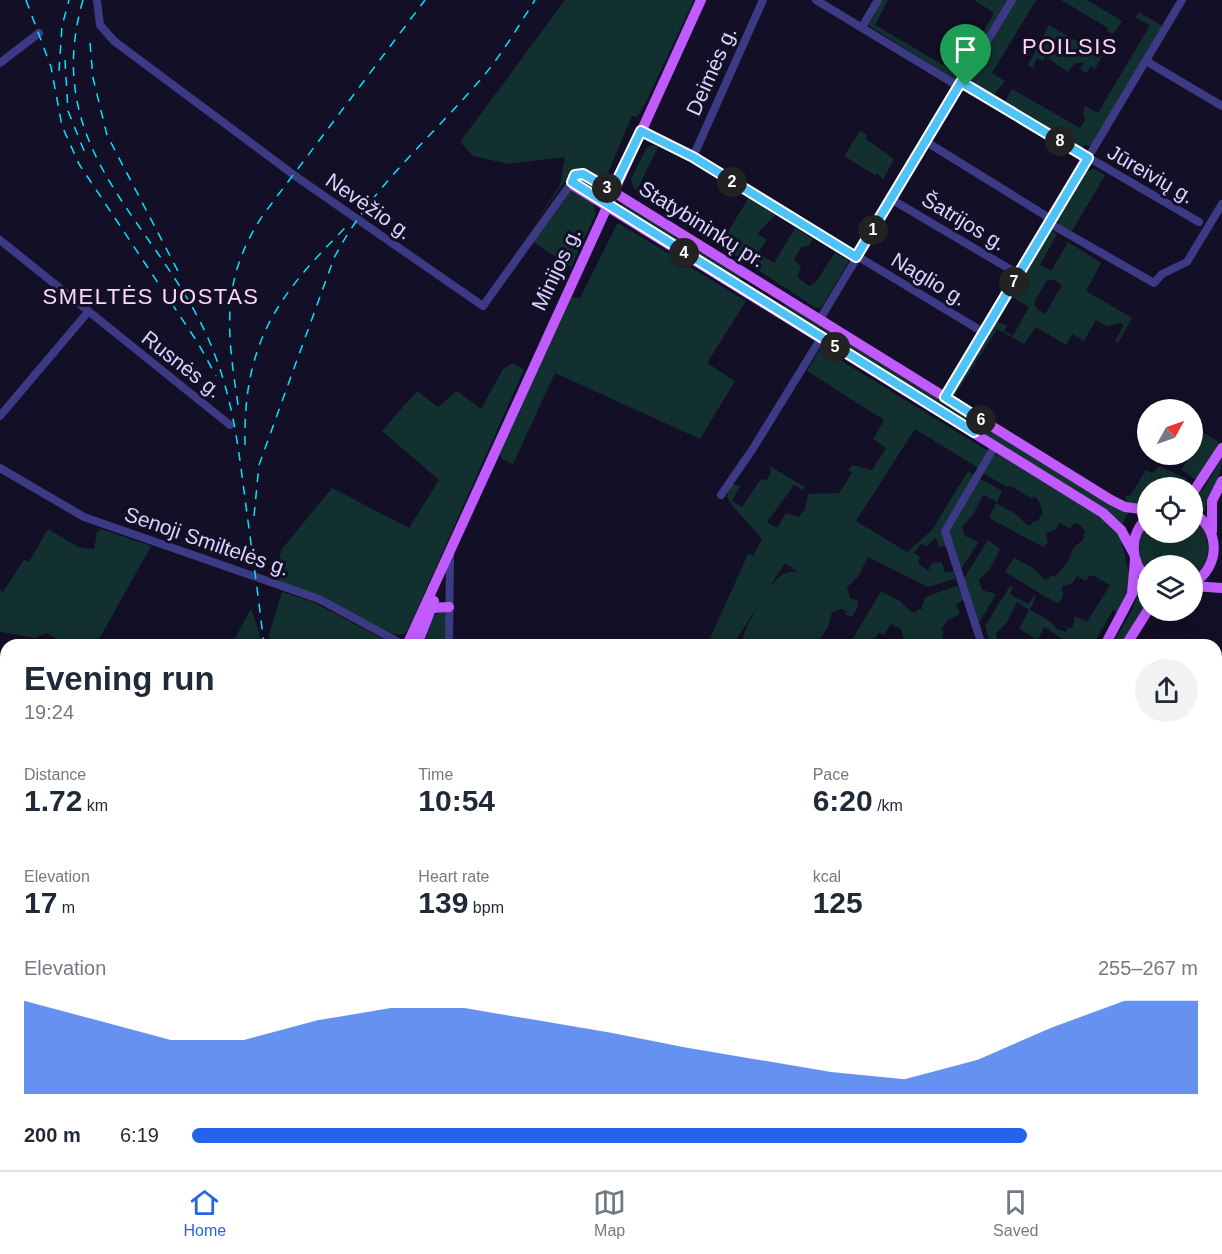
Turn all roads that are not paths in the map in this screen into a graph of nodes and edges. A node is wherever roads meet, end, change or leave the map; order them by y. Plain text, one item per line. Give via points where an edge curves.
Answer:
1 (97, 0) edge
2 (701, 0) edge
3 (763, 0) edge
4 (816, 0) edge
5 (878, 0) edge
6 (1012, 0) edge
7 (1182, 0) edge
8 (862, 27) junction
9 (39, 33) dead end
10 (1146, 60) junction
11 (0, 63) edge
12 (960, 84) junction
13 (1222, 106) edge
14 (641, 131) junction
15 (925, 141) junction
16 (693, 157) junction
17 (1088, 158) junction
18 (572, 182) junction
19 (612, 191) junction
20 (891, 199) junction
21 (606, 204) junction
22 (1222, 204) edge
23 (1050, 221) junction
24 (1199, 222) dead end
25 (0, 240) edge
26 (856, 257) junction
27 (746, 274) junction
28 (1018, 274) junction
29 (737, 286) junction
30 (786, 299) junction
31 (88, 312) junction
32 (778, 312) junction
33 (820, 320) junction
34 (983, 332) junction
35 (821, 338) junction
36 (945, 397) junction
37 (0, 416) edge
38 (981, 420) junction
39 (230, 425) dead end
40 (974, 432) junction
41 (995, 446) junction
42 (1222, 448) edge
43 (0, 468) edge
44 (1203, 477) edge
45 (1222, 481) edge
46 (721, 495) dead end
47 (1137, 509) edge
48 (1203, 521) edge
49 (1137, 530) edge
50 (1214, 540) junction
51 (450, 555) junction
52 (1134, 556) junction
53 (1222, 560) edge
54 (1137, 561) edge
55 (1203, 576) edge
56 (1203, 586) edge
57 (1222, 588) edge
58 (449, 607) junction
59 (432, 608) junction
60 (1141, 621) edge
61 (394, 639) edge
62 (408, 639) edge
63 (419, 639) edge
64 (450, 639) edge
65 (980, 639) edge
66 (1108, 639) edge
67 (1130, 639) edge

1 - 18 street, Nevėžio g. via 100,25 114,41 298,178 483,306
2 - 14 main road, Minijos g.
3 - 16 street, Deimės g.
4 - 8 street, Jūreivių g.
5 - 8 street
6 - 12 street
7 - 10 street
8 - 12 street, Jūreivių g.
9 - 11 street
10 - 13 street
10 - 17 street
12 - 15 street
12 - 17 street, Jūreivių g.
14 - 16 street, Naglio g.
14 - 19 main road, Minijos g.
15 - 20 street
15 - 23 street
16 - 26 street, Naglio g.
17 - 23 street
17 - 24 street, Jūreivių g.
18 - 19 main road, Statybininkų pr. via 575,175 583,174
18 - 21 main road, Statybininkų pr.
19 - 21 main road, Minijos g.
19 - 27 main road, Statybininkų pr.
20 - 26 street
20 - 28 street, Šatrijos g.
21 - 29 main road, Statybininkų pr.
21 - 51 main road, Minijos g.
22 - 23 street, Jūreivių g. via 1187,262 1162,274 1154,283
23 - 28 street
25 - 31 street, Rusnės g.
26 - 33 street
26 - 34 street, Naglio g.
27 - 29 main road via 744,282
27 - 30 main road, Statybininkų pr.
28 - 34 street
29 - 32 main road, Statybininkų pr.
30 - 32 main road via 779,303
30 - 33 main road, Statybininkų pr.
31 - 37 street
31 - 39 street, Rusnės g.
32 - 35 main road, Statybininkų pr.
33 - 36 main road, Statybininkų pr.
34 - 36 street
35 - 40 main road, Statybininkų pr.
35 - 46 street
36 - 38 main road, Statybininkų pr.
38 - 40 main road
38 - 47 main road, Statybininkų pr. via 1111,500
40 - 41 main road, Statybininkų pr.
41 - 52 main road, Statybininkų pr. via 1110,518
41 - 65 street via 945,531
42 - 44 main road
43 - 61 street, Senoji Smiltelės g. via 84,517 319,599
45 - 50 main road via 1212,501
48 - 50 main road
49 - 52 main road
50 - 53 main road
50 - 55 main road via 1210,566
51 - 58 street
51 - 59 main road, Minijos g.
51 - 62 main road, Minijos g.
52 - 54 main road, Statybininkų pr.
52 - 66 main road via 1132,594
56 - 57 main road
58 - 59 main road
58 - 64 street
59 - 63 main road, Minijos g.
60 - 67 main road

